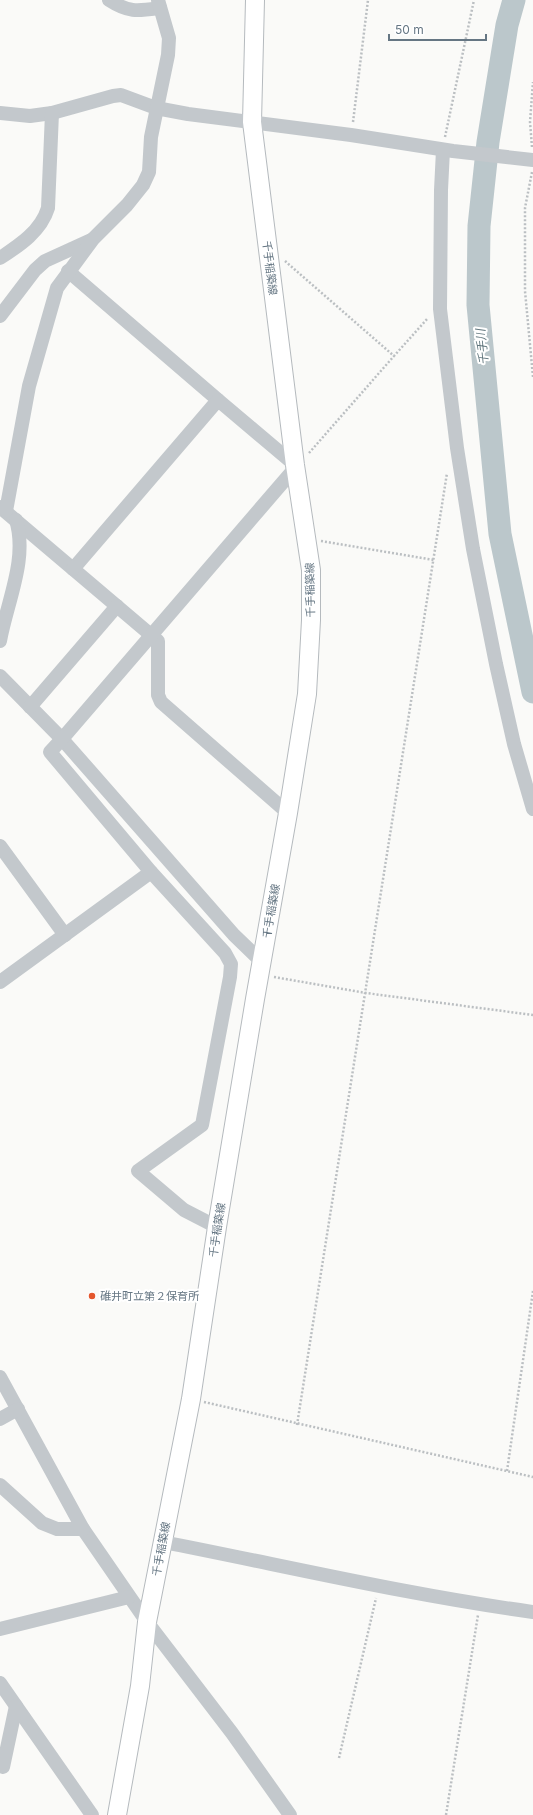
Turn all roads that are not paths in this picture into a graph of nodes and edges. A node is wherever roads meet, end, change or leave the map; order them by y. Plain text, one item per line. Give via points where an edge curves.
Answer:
1 (110, 0) edge
2 (255, 0) edge
3 (159, 4) edge
4 (156, 108) junction
5 (0, 113) edge
6 (52, 113) junction
7 (252, 122) junction
8 (448, 151) junction
9 (531, 159) edge
10 (93, 238) junction
11 (0, 258) edge
12 (68, 271) junction
13 (0, 316) edge
14 (218, 400) junction
15 (296, 466) junction
16 (7, 513) edge
17 (73, 569) junction
18 (117, 606) junction
19 (152, 636) junction
20 (0, 641) edge
21 (0, 676) edge
22 (30, 707) junction
23 (62, 739) junction
24 (533, 809) edge
25 (288, 813) junction
26 (0, 846) edge
27 (151, 872) junction
28 (65, 935) junction
29 (261, 969) junction
30 (0, 982) edge
31 (217, 1227) junction
32 (0, 1377) edge
33 (18, 1409) junction
34 (0, 1419) edge
35 (0, 1485) edge
36 (83, 1528) junction
37 (163, 1542) junction
38 (129, 1597) junction
39 (533, 1612) edge
40 (147, 1622) junction
41 (0, 1629) edge
42 (0, 1683) edge
43 (16, 1706) junction
44 (3, 1767) dead end
45 (92, 1815) edge
46 (117, 1815) edge
47 (290, 1815) edge

1 - 3 street via 121,8 136,11
2 - 7 main road, 千手稲築線
3 - 4 street via 169,38 168,55
4 - 6 street via 121,96 112,96
4 - 7 street
4 - 10 street via 149,172 127,204
5 - 6 street via 30,116
6 - 11 street via 48,208 45,219 37,230
7 - 8 street
7 - 15 main road, 千手稲築線
8 - 9 street
8 - 24 street via 441,190 440,304 457,448 473,549 498,672 514,744
10 - 12 street
10 - 13 street via 45,261
12 - 14 street
12 - 16 street via 57,288 30,386
14 - 15 street
14 - 17 street
15 - 19 street
15 - 25 main road, 千手稲築線 via 311,570 311,620 307,694
16 - 17 street
16 - 20 street via 20,532 20,554
17 - 18 street
18 - 19 street
18 - 22 street
19 - 23 street
19 - 25 street via 158,641 158,695 161,702
21 - 22 street
22 - 23 street
23 - 27 street via 50,752
23 - 29 street via 234,934
25 - 29 main road, 千手稲築線
26 - 28 street
27 - 28 street
27 - 31 street via 225,953 231,964 202,1125 138,1171 184,1210
28 - 30 street
29 - 31 main road, 千手稲築線
31 - 37 main road, 千手稲築線 via 191,1399
32 - 33 street
33 - 34 street
33 - 36 street
35 - 36 street via 42,1523 57,1529
36 - 38 street
37 - 39 street via 379,1586
37 - 40 main road, 千手稲築線
38 - 40 street
38 - 41 street
40 - 46 main road, 千手稲築線 via 140,1686
40 - 47 street via 232,1733
42 - 43 street
43 - 44 street
43 - 45 street

